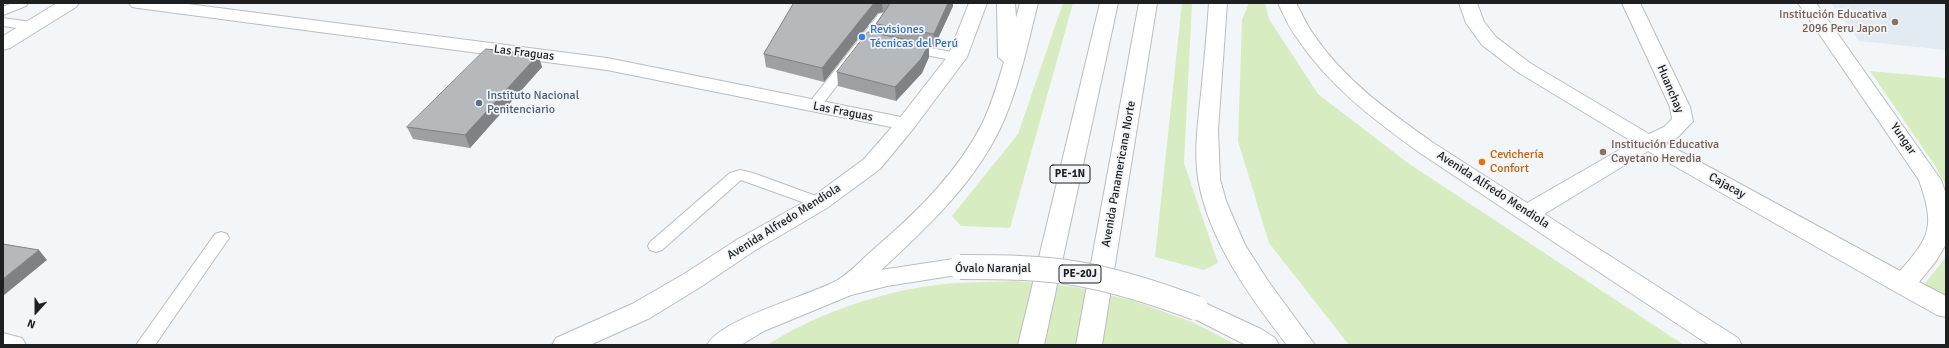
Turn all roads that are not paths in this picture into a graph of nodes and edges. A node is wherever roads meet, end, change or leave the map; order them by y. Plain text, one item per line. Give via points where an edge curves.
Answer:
1 (22, 3) edge
2 (70, 3) edge
3 (138, 3) edge
4 (978, 3) edge
5 (1006, 3) edge
6 (1030, 3) edge
7 (1109, 3) edge
8 (1148, 3) edge
9 (1286, 3) edge
10 (1468, 3) edge
11 (1631, 3) edge
12 (1807, 3) edge
13 (1220, 5) edge
14 (3, 11) edge
15 (883, 17) edge
16 (3, 22) edge
17 (31, 26) junction
18 (865, 40) junction
19 (880, 42) edge
20 (3, 44) edge
21 (895, 45) edge
22 (957, 57) junction
23 (1009, 76) junction
24 (814, 106) junction
25 (906, 124) junction
26 (1648, 142) junction
27 (819, 203) junction
28 (1528, 213) junction
29 (221, 238) dead end
30 (656, 246) dead end
31 (1903, 284) junction
32 (845, 287) junction
33 (1946, 308) edge
34 (3, 343) edge
35 (13, 345) edge
36 (145, 345) edge
37 (565, 345) edge
38 (720, 345) edge
39 (1031, 345) edge
40 (1089, 345) edge
41 (1266, 345) edge
42 (1302, 345) edge
43 (1729, 345) edge

1 - 14 lane
2 - 17 main road
3 - 24 main road, Las Fraguas via 607,64
4 - 22 main road, Avenida Alfredo Mendiola
5 - 23 main road
6 - 23 main road
7 - 39 main road, PE-1N
8 - 40 main road, Avenida Panamericana Norte
9 - 28 main road, Avenida Alfredo Mendiola via 1300,32 1329,67 1368,106 1419,143
10 - 26 main road, Cajacay via 1475,23 1489,41 1523,67
11 - 26 main road, Huanchay via 1680,108 1683,121 1671,132
12 - 31 main road, Yungar via 1930,180 1937,200 1940,222 1937,239 1928,255
13 - 42 main road via 1207,139 1209,179 1224,226 1235,248 1270,303
15 - 18 lane
16 - 17 lane
17 - 20 main road
18 - 19 lane
18 - 24 lane
21 - 22 lane
22 - 25 main road, Avenida Alfredo Mendiola
23 - 32 main road via 993,122 962,172 922,218
24 - 25 main road, Las Fraguas
25 - 27 main road, Avenida Alfredo Mendiola via 872,164
26 - 28 main road, Huanchay
26 - 31 main road, Cajacay
27 - 30 lane via 755,178 740,175
27 - 37 main road, Avenida Alfredo Mendiola via 641,311
28 - 43 main road, Avenida Alfredo Mendiola
29 - 36 lane
31 - 33 main road, Cajacay
32 - 38 main road, Óvalo Naranjal / PE-20J via 755,324
32 - 41 main road, Óvalo Naranjal / PE-20J, bridge via 887,277 960,267 1019,267 1079,274 1138,287 1196,308
34 - 35 main road

